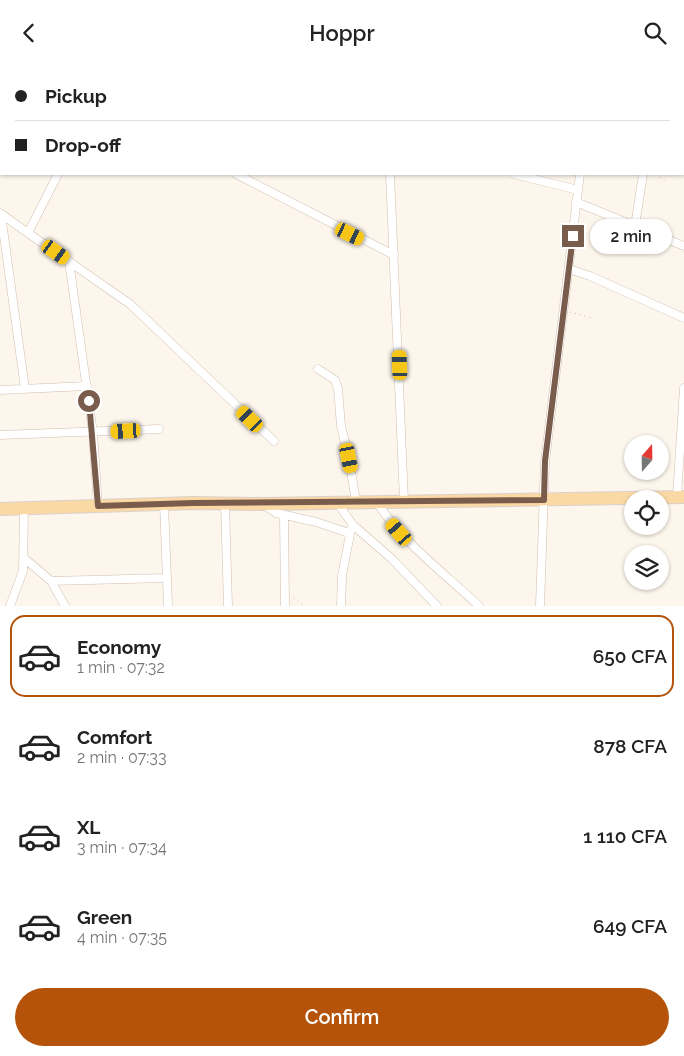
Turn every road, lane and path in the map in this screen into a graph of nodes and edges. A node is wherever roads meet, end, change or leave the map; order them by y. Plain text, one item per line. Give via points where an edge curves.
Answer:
1 (57, 175) edge
2 (238, 175) edge
3 (390, 175) edge
4 (518, 175) edge
5 (580, 175) edge
6 (643, 175) edge
7 (657, 175) edge
8 (666, 182) dead end
9 (578, 190) junction
10 (576, 202) junction
11 (1, 213) edge
12 (635, 226) junction
13 (28, 233) junction
14 (684, 246) edge
15 (394, 255) junction
16 (69, 261) junction
17 (569, 269) junction
18 (565, 311) junction
19 (684, 318) edge
20 (592, 319) dead end
21 (318, 369) dead end
22 (87, 386) junction
23 (684, 388) edge
24 (26, 389) junction
25 (0, 390) edge
26 (159, 429) dead end
27 (93, 433) junction
28 (0, 435) edge
29 (274, 441) dead end
30 (681, 497) edge
31 (544, 500) junction
32 (336, 501) junction
33 (376, 501) junction
34 (404, 501) junction
35 (356, 502) junction
36 (225, 503) junction
37 (164, 504) junction
38 (263, 504) junction
39 (98, 506) junction
40 (24, 508) junction
41 (0, 509) edge
42 (284, 515) junction
43 (353, 525) junction
44 (350, 533) junction
45 (24, 558) junction
46 (166, 578) junction
47 (51, 581) junction
48 (284, 593) junction
49 (10, 606) edge
50 (65, 606) edge
51 (168, 606) edge
52 (228, 606) edge
53 (285, 606) edge
54 (305, 606) edge
55 (341, 606) edge
56 (437, 606) edge
57 (479, 606) edge
58 (540, 606) edge

1 - 13 street
2 - 15 street
3 - 15 street
4 - 9 street
5 - 9 street
6 - 12 street
7 - 8 path
9 - 10 street
10 - 12 street
10 - 17 street
11 - 13 street
11 - 24 street
12 - 14 street
13 - 16 street
15 - 34 street
16 - 22 street
16 - 29 street via 130,304
17 - 18 street
17 - 19 street via 590,275
18 - 20 path
18 - 31 street via 545,461
21 - 35 street via 337,383 341,426
22 - 24 street
22 - 27 street
23 - 30 street
24 - 25 street
26 - 27 street
27 - 28 street
27 - 39 street
30 - 31 main road
31 - 34 main road
31 - 58 street
32 - 35 main road
32 - 38 main road
32 - 43 street
33 - 34 main road
33 - 35 main road
33 - 57 street via 412,546
36 - 37 main road
36 - 38 main road
36 - 52 street
37 - 39 main road
37 - 46 street
38 - 42 street
39 - 40 main road
40 - 41 main road
40 - 45 street
42 - 44 street
42 - 48 street
43 - 44 street
43 - 56 street via 392,559
44 - 55 street via 342,576
45 - 47 street
45 - 49 street via 21,580
46 - 47 street
46 - 51 street
47 - 50 street
48 - 53 street
48 - 54 path

